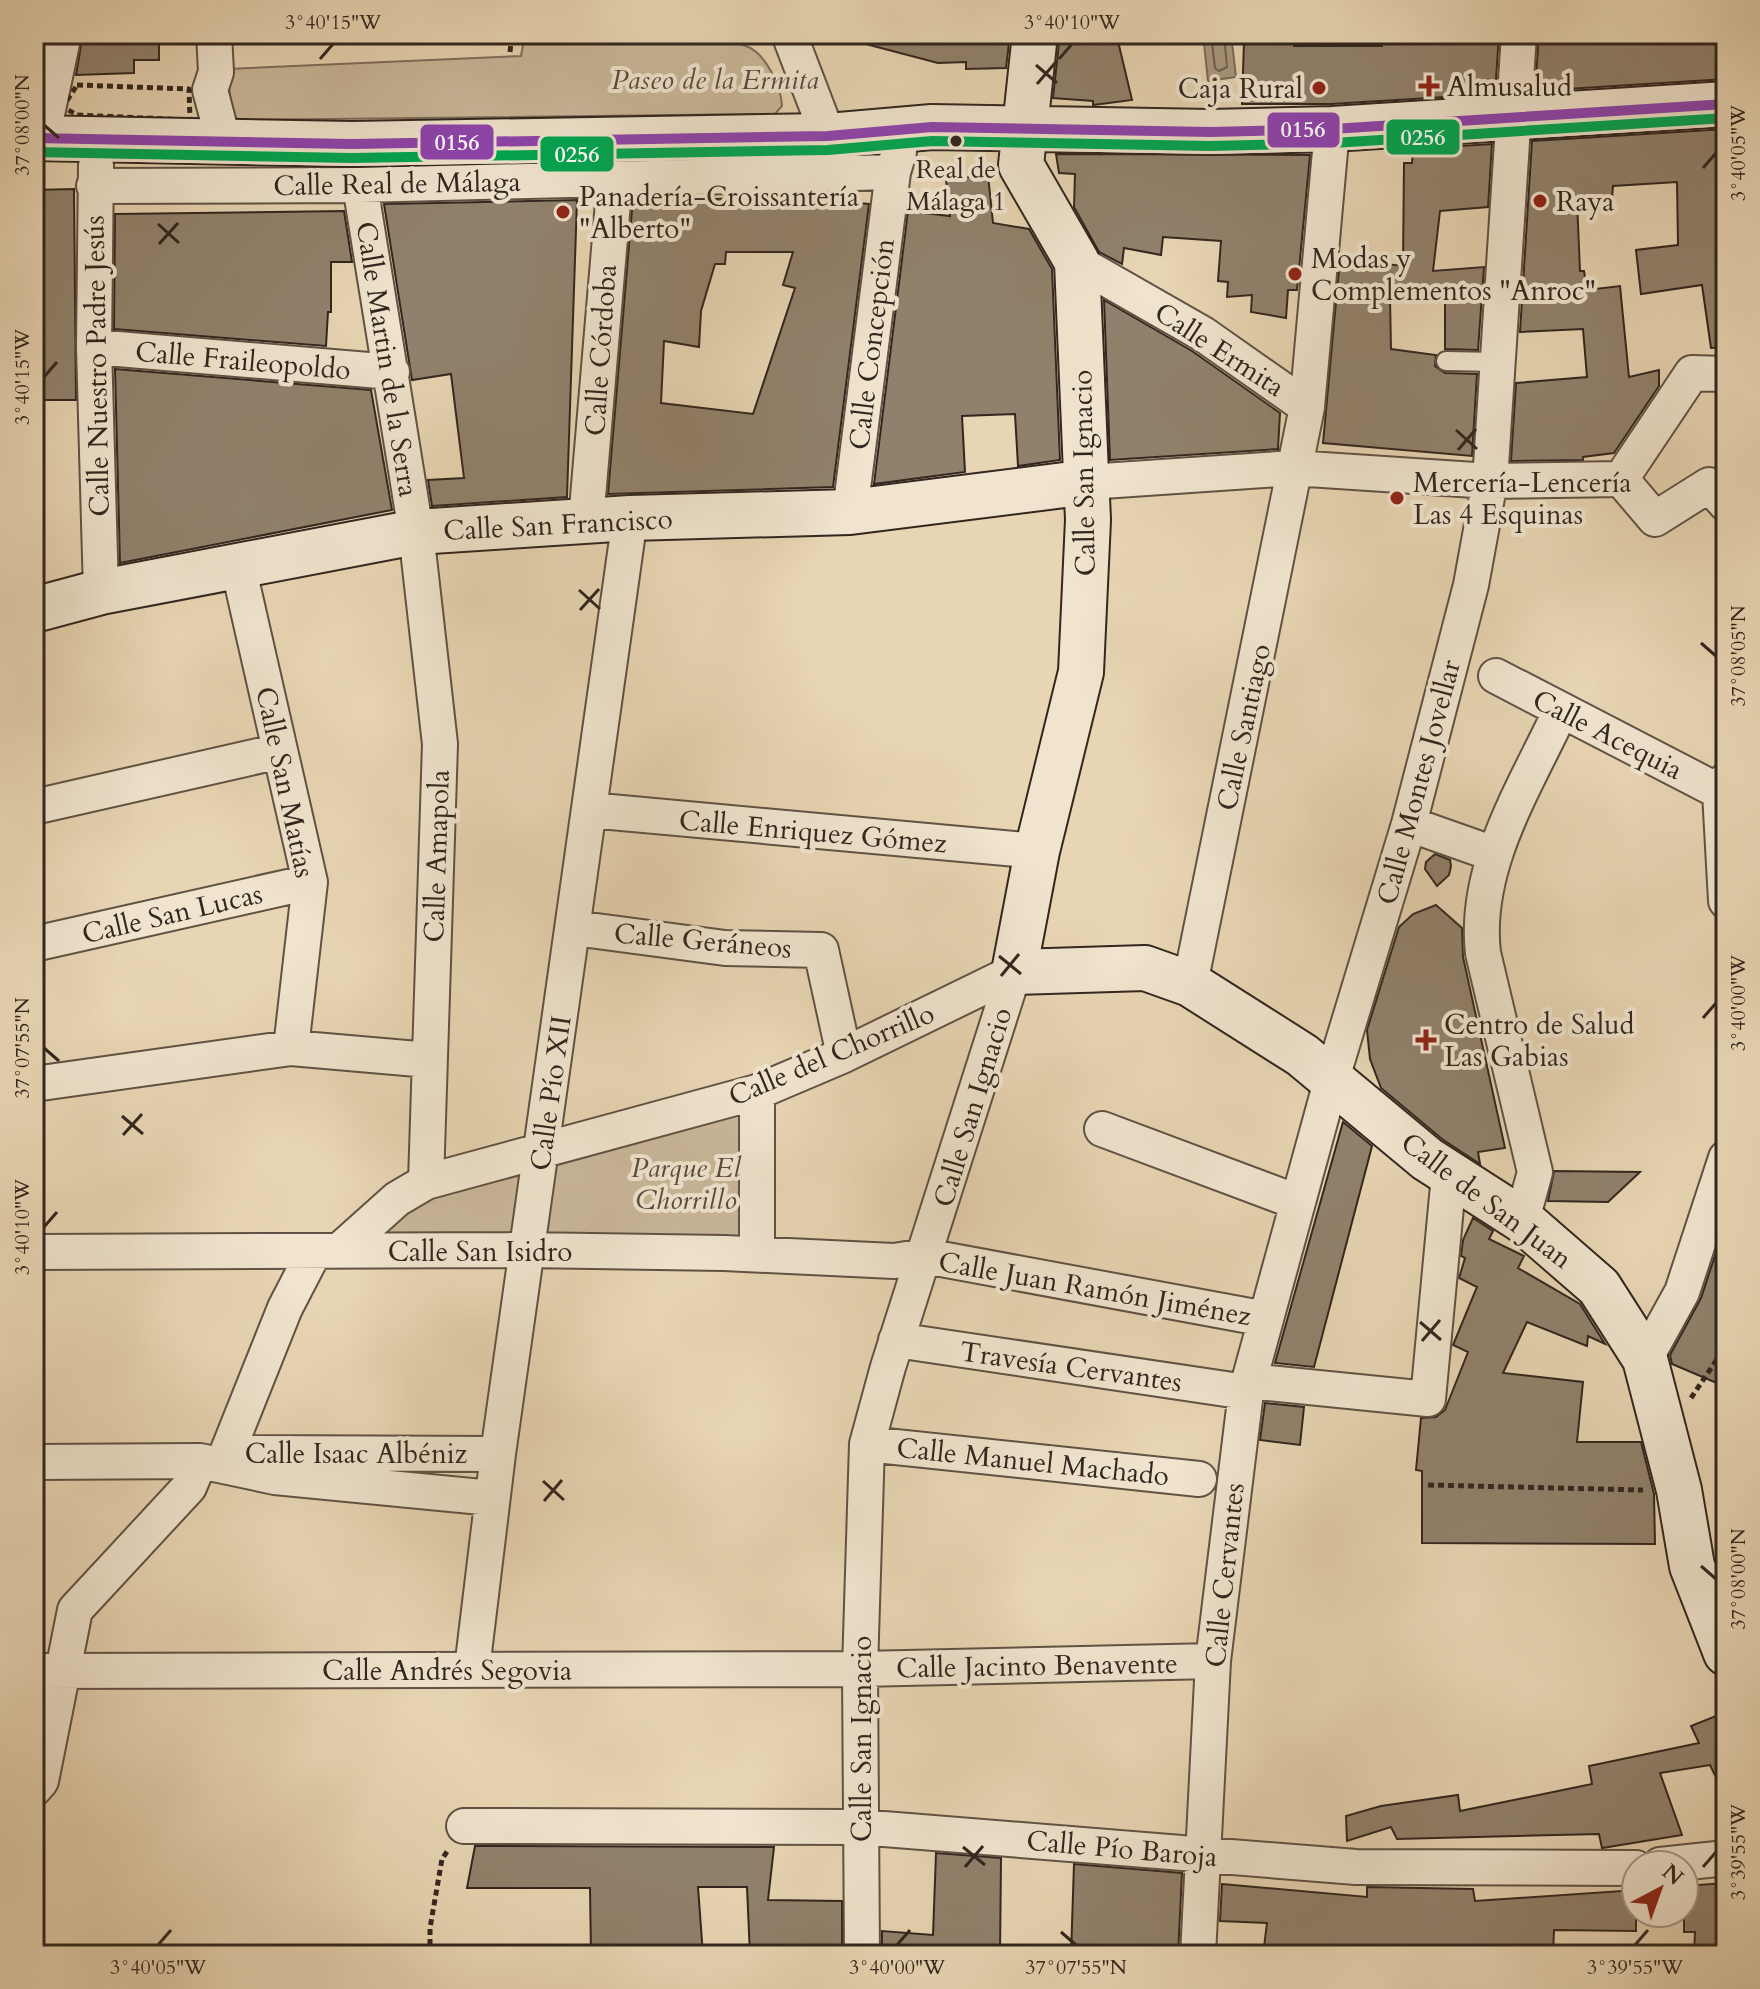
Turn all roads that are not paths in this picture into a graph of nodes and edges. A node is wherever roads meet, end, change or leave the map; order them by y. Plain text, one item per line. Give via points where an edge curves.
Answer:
1 (64, 34) edge
2 (214, 34) edge
3 (789, 34) edge
4 (1035, 34) edge
5 (1519, 34) edge
6 (1726, 104) edge
7 (1513, 118) junction
8 (1024, 129) junction
9 (1332, 129) junction
10 (906, 130) junction
11 (828, 136) junction
12 (38, 138) edge
13 (97, 140) junction
14 (219, 144) junction
15 (893, 172) junction
16 (615, 179) junction
17 (360, 185) junction
18 (94, 186) junction
19 (1077, 262) junction
20 (94, 347) junction
21 (1446, 361) dead end
22 (1497, 362) junction
23 (392, 372) junction
24 (1726, 374) edge
25 (1307, 407) junction
26 (1293, 468) junction
27 (1621, 479) junction
28 (1490, 481) junction
29 (1088, 482) junction
30 (1726, 504) edge
31 (850, 512) junction
32 (630, 518) junction
33 (586, 521) junction
34 (416, 532) junction
35 (238, 566) junction
36 (101, 592) junction
37 (34, 610) edge
38 (1496, 676) dead end
39 (1561, 710) junction
40 (280, 751) junction
41 (1723, 786) edge
42 (34, 807) edge
43 (589, 810) junction
44 (1409, 824) junction
45 (1037, 851) junction
46 (1494, 854) junction
47 (310, 882) junction
48 (1726, 901) edge
49 (574, 928) junction
50 (34, 944) edge
51 (1014, 972) junction
52 (1190, 984) junction
53 (291, 1048) junction
54 (844, 1055) junction
55 (429, 1060) junction
56 (1332, 1078) junction
57 (34, 1084) edge
58 (757, 1092) junction
59 (1102, 1129) dead end
60 (542, 1149) junction
61 (1726, 1158) edge
62 (1449, 1175) junction
63 (426, 1182) junction
64 (1297, 1202) junction
65 (1522, 1220) junction
66 (526, 1250) junction
67 (327, 1251) junction
68 (34, 1252) edge
69 (757, 1254) junction
70 (925, 1256) junction
71 (1266, 1319) junction
72 (896, 1340) junction
73 (1645, 1359) junction
74 (1248, 1387) junction
75 (867, 1444) junction
76 (498, 1454) junction
77 (217, 1459) junction
78 (34, 1462) edge
79 (1199, 1479) dead end
80 (492, 1498) junction
81 (1726, 1653) edge
82 (1213, 1661) junction
83 (472, 1669) junction
84 (860, 1669) junction
85 (48, 1671) edge
86 (34, 1789) edge
87 (464, 1826) road end
88 (859, 1827) junction
89 (1201, 1854) junction
90 (1726, 1858) edge
91 (1700, 1861) edge
92 (1620, 1868) edge
93 (862, 1955) edge
94 (1198, 1955) edge

1 - 12 street
2 - 14 street via 216,72 210,90
3 - 11 street
4 - 8 street, Calle San Ignacio
5 - 7 street, Calle Montes Jovellar
6 - 7 street, Calle Real de Málaga
7 - 9 street, Calle Real de Málaga
7 - 22 street, Calle Montes Jovellar
8 - 9 street, Calle Real de Málaga
8 - 10 street, Calle Real de Málaga
8 - 19 street, Calle San Ignacio via 1021,165
9 - 25 street
10 - 11 street, Calle Real de Málaga
10 - 15 street, Calle Concepción
11 - 14 street, Calle Real de Málaga
12 - 13 street, Calle Real de Málaga
13 - 14 street, Calle Real de Málaga
13 - 18 street, Calle Nuestro Padre Jesús
15 - 16 street, Calle Real de Málaga
15 - 31 street, Calle Concepción
16 - 17 street, Calle Real de Málaga
16 - 33 street, Calle Córdoba
17 - 18 street, Calle Real de Málaga
17 - 23 street, Calle Martin de la Serra
18 - 20 street, Calle Nuestro Padre Jesús
19 - 25 street, Calle Ermita via 1203,334
19 - 29 street, Calle San Ignacio
20 - 23 street, Calle Fraileopoldo
20 - 36 street, Calle Nuestro Padre Jesús
21 - 22 lane
22 - 28 street, Calle Montes Jovellar
23 - 34 street, Calle Martin de la Serra
24 - 27 street via 1692,373
25 - 26 street, Calle Ermita
26 - 28 street
26 - 29 street
26 - 52 street, Calle Santiago
27 - 28 street
27 - 30 street via 1655,519 1709,485
28 - 44 street, Calle Montes Jovellar via 1471,585
29 - 31 street, Calle San Francisco
29 - 45 street, Calle San Ignacio via 1081,672
31 - 32 street, Calle San Francisco
32 - 33 street, Calle San Francisco
32 - 43 street, Calle Pío XII
33 - 34 street, Calle San Francisco
34 - 35 street, Calle San Francisco
34 - 55 street, Calle Amapola via 440,744
35 - 36 street, Calle San Francisco
35 - 40 street, Calle San Matías
36 - 37 street, Calle San Francisco
38 - 39 street, Calle Acequia
39 - 41 street, Calle Acequia
39 - 46 street
40 - 42 street
40 - 47 street, Calle San Matías
41 - 48 street
43 - 45 street, Calle Enriquez Gómez
43 - 49 street, Calle Pío XII
44 - 46 street
44 - 56 street, Calle Montes Jovellar
45 - 51 street, Calle San Ignacio
46 - 65 street via 1479,919 1535,1172
47 - 50 street, Calle San Lucas
47 - 53 street, Calle San Matías
49 - 54 street, Calle Geráneos via 725,948 821,950
49 - 60 street, Calle Pío XII
51 - 52 street, Calle de San Juan via 1145,968
51 - 54 street, Calle del Chorrillo
51 - 70 street, Calle San Ignacio
52 - 56 street, Calle de San Juan
53 - 55 street
53 - 57 street
54 - 58 street, Calle del Chorrillo
55 - 63 street, Calle Amapola
56 - 62 street, Calle de San Juan
56 - 64 street, Calle Cervantes
58 - 60 street, Calle del Chorrillo
58 - 69 street
59 - 64 street
60 - 63 street, Calle del Chorrillo
60 - 66 street, Calle Pío XII
61 - 73 street via 1682,1292
62 - 65 street, Calle de San Juan
62 - 74 street, Travesía Cervantes via 1428,1399
63 - 67 street, Calle del Chorrillo
64 - 71 street, Calle Cervantes
65 - 73 street, Calle de San Juan via 1599,1287
66 - 67 street, Calle San Isidro
66 - 69 street, Calle San Isidro
66 - 76 street, Calle Pío XII
67 - 68 street, Calle San Isidro
67 - 77 street, Calle del Chorrillo via 285,1308
69 - 70 street, Calle San Isidro via 894,1261
70 - 71 street, Calle Juan Ramón Jiménez
70 - 72 street, Calle San Ignacio
71 - 74 street, Calle Cervantes
72 - 74 street, Travesía Cervantes
72 - 75 street, Calle San Ignacio
73 - 81 street, Calle de San Juan via 1679,1490 1692,1566
74 - 82 street, Calle Cervantes
75 - 79 street, Calle Manuel Machado
75 - 84 street, Calle San Ignacio
76 - 77 street, Calle Isaac Albéniz
76 - 80 street, Calle Pío XII
77 - 78 street, Calle Isaac Albéniz
77 - 80 street, Calle Isaac Albéniz via 275,1477
77 - 85 street, Calle del Chorrillo via 75,1610
80 - 83 street, Calle Pío XII
82 - 84 street, Calle Jacinto Benavente
82 - 89 street, Calle Cervantes
83 - 84 street, Calle Andrés Segovia
83 - 85 street, Calle Andrés Segovia
84 - 88 street, Calle San Ignacio
85 - 86 street, Calle del Chorrillo via 41,1781
87 - 88 street, Calle Pío Baroja
88 - 89 street, Calle Pío Baroja
88 - 93 street, Calle San Ignacio
89 - 92 street, Calle Pío Baroja via 1356,1867
89 - 94 street, Calle Cervantes
90 - 91 street

